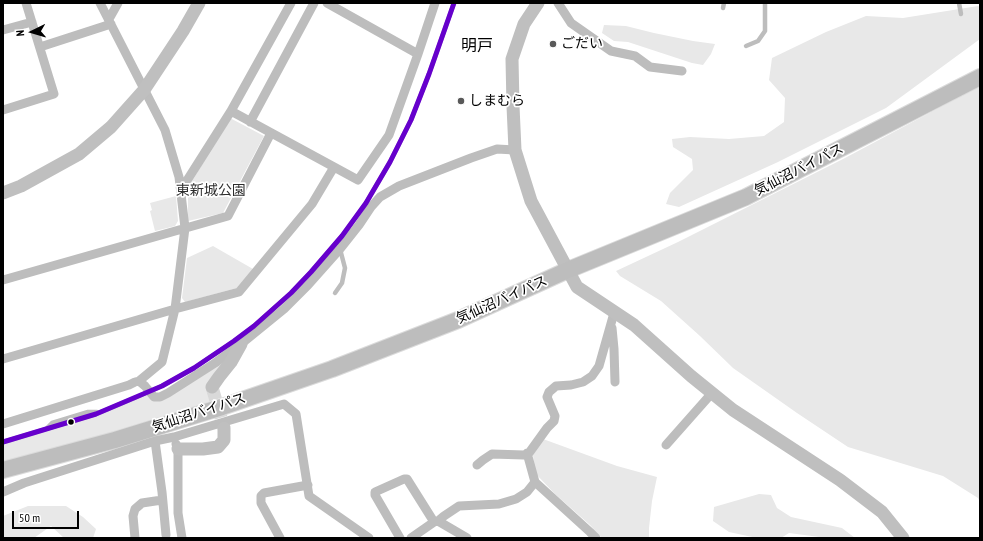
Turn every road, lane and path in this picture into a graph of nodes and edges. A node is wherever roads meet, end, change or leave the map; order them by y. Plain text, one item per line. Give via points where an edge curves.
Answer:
1 (26, 3) edge
2 (100, 3) edge
3 (118, 3) edge
4 (199, 3) edge
5 (291, 3) edge
6 (314, 3) edge
7 (327, 3) edge
8 (435, 3) edge
9 (454, 3) edge
10 (538, 3) edge
11 (558, 3) edge
12 (765, 3) edge
13 (959, 3) edge
14 (961, 14) dead end
15 (32, 22) junction
16 (110, 22) junction
17 (3, 30) edge
18 (746, 46) dead end
19 (40, 47) junction
20 (418, 54) junction
21 (682, 71) dead end
22 (980, 77) edge
23 (144, 90) junction
24 (3, 110) edge
25 (231, 111) junction
26 (250, 122) junction
27 (271, 133) junction
28 (515, 150) junction
29 (334, 167) junction
30 (181, 190) junction
31 (3, 193) edge
32 (185, 228) junction
33 (340, 249) junction
34 (568, 270) junction
35 (3, 280) edge
36 (335, 293) dead end
37 (176, 309) junction
38 (613, 318) junction
39 (241, 344) junction
40 (3, 359) edge
41 (139, 381) junction
42 (614, 382) dead end
43 (212, 387) dead end
44 (149, 392) junction
45 (712, 393) junction
46 (3, 424) edge
47 (224, 428) tunnel mouth
48 (174, 437) junction
49 (3, 442) edge
50 (155, 442) junction
51 (666, 445) dead end
52 (178, 449) junction
53 (527, 453) junction
54 (477, 464) dead end
55 (3, 470) edge
56 (535, 482) junction
57 (308, 485) junction
58 (3, 492) edge
59 (162, 500) junction
60 (436, 522) junction
61 (178, 527) junction
62 (423, 535) edge
63 (135, 538) edge
64 (182, 538) edge
65 (280, 538) edge
66 (369, 538) edge
67 (400, 538) edge
68 (411, 538) edge
69 (467, 538) edge
70 (596, 538) edge
71 (903, 538) edge

1 - 15 street
2 - 16 street
3 - 16 street
4 - 23 street
5 - 25 street
6 - 26 street
7 - 20 street
8 - 20 street
9 - 44 lane via 411,120 379,182 342,236 311,272 254,326 194,368
10 - 28 street via 524,24 512,59
11 - 21 street via 571,23 611,50 635,56 650,67
12 - 18 lane via 764,31 758,41
13 - 14 lane
15 - 17 street
15 - 19 street
16 - 19 street
16 - 23 street
19 - 24 street via 54,94
20 - 29 street via 389,135 358,180
22 - 34 highway, 気仙沼バイパス via 746,197
23 - 30 street via 165,130
23 - 31 street via 111,127 79,154 22,186
25 - 26 street
25 - 30 street
26 - 27 street
27 - 29 street
27 - 32 street via 228,216
28 - 33 street via 497,149 398,186 370,207
28 - 34 street via 532,201
29 - 37 street via 312,204 239,292
30 - 32 street
32 - 35 street
32 - 37 street
33 - 36 lane via 345,268 342,283
33 - 39 street via 284,309
34 - 38 street via 577,287
34 - 55 highway, 気仙沼バイパス via 458,320 332,369 115,440
37 - 40 street
37 - 41 street via 162,362
38 - 42 street
38 - 45 street via 634,325
38 - 53 street via 599,366 592,376 583,382 556,386 549,392 547,397 555,416 554,421
39 - 43 street
39 - 44 street via 160,397 154,397
41 - 44 street
41 - 46 street
44 - 49 lane via 100,412
45 - 51 street
45 - 71 street via 733,410 846,484 882,512
47 - 52 street via 224,440 218,447
48 - 50 street
48 - 52 street
48 - 57 street via 284,404 296,414
50 - 58 street
50 - 59 street
52 - 61 street
53 - 54 street via 492,454
53 - 56 street
56 - 60 street via 527,492 516,499 499,504 459,506
56 - 70 street
57 - 65 street via 264,493 261,496 261,503
57 - 66 street via 309,496
59 - 61 street via 165,532
59 - 63 street via 142,503 135,509
60 - 62 street
60 - 67 street via 404,478 375,492
60 - 69 street
61 - 64 street
62 - 68 street

